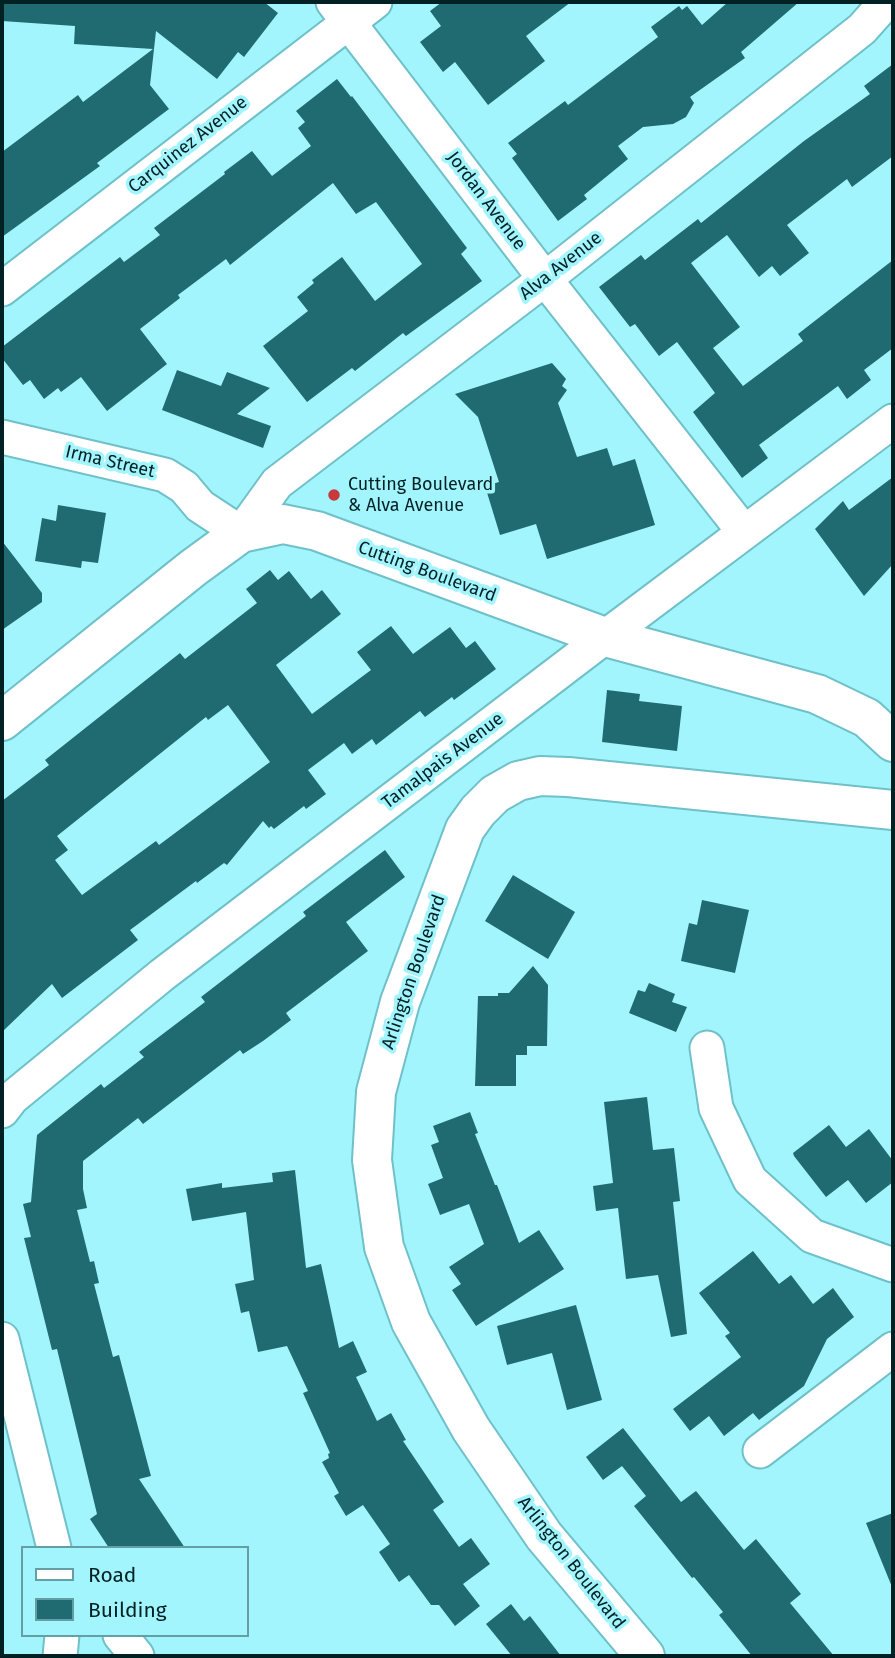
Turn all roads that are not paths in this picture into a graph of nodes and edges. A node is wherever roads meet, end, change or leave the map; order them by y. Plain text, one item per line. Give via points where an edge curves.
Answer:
1 (886, 2) edge
2 (353, 8) edge
3 (545, 279) junction
4 (2, 289) edge
5 (893, 421) edge
6 (2, 437) edge
7 (241, 533) junction
8 (744, 533) junction
9 (604, 637) junction
10 (2, 721) edge
11 (893, 742) edge
12 (893, 810) edge
13 (707, 1048) dead end
14 (2, 1111) edge
15 (893, 1265) edge
16 (2, 1339) edge
17 (893, 1349) edge
18 (760, 1451) dead end
19 (54, 1546) edge
20 (62, 1637) edge
21 (122, 1637) edge
22 (60, 1656) edge
23 (137, 1656) edge
24 (645, 1656) edge

1 - 3 street, Alva Avenue via 862,29
2 - 3 street, Jordan Avenue
2 - 4 street, Carquinez Avenue
3 - 7 street, Alva Avenue via 276,483
3 - 8 street, Jordan Avenue
5 - 8 street, Tamalpais Avenue
6 - 7 street, Irma Street via 165,475
7 - 9 main road, Cutting Boulevard via 283,524 317,531
7 - 10 main road, Cutting Boulevard
8 - 9 street, Tamalpais Avenue
9 - 11 main road, Cutting Boulevard via 817,694 867,718
9 - 14 street, Tamalpais Avenue via 162,975
12 - 24 main road, Arlington Boulevard via 568,777 518,781 495,794 465,829 400,1002 376,1092 372,1160 384,1247 411,1322 471,1429 544,1536
13 - 15 street via 716,1108 750,1180 812,1236
16 - 19 street
17 - 18 street
20 - 22 street
21 - 23 street

